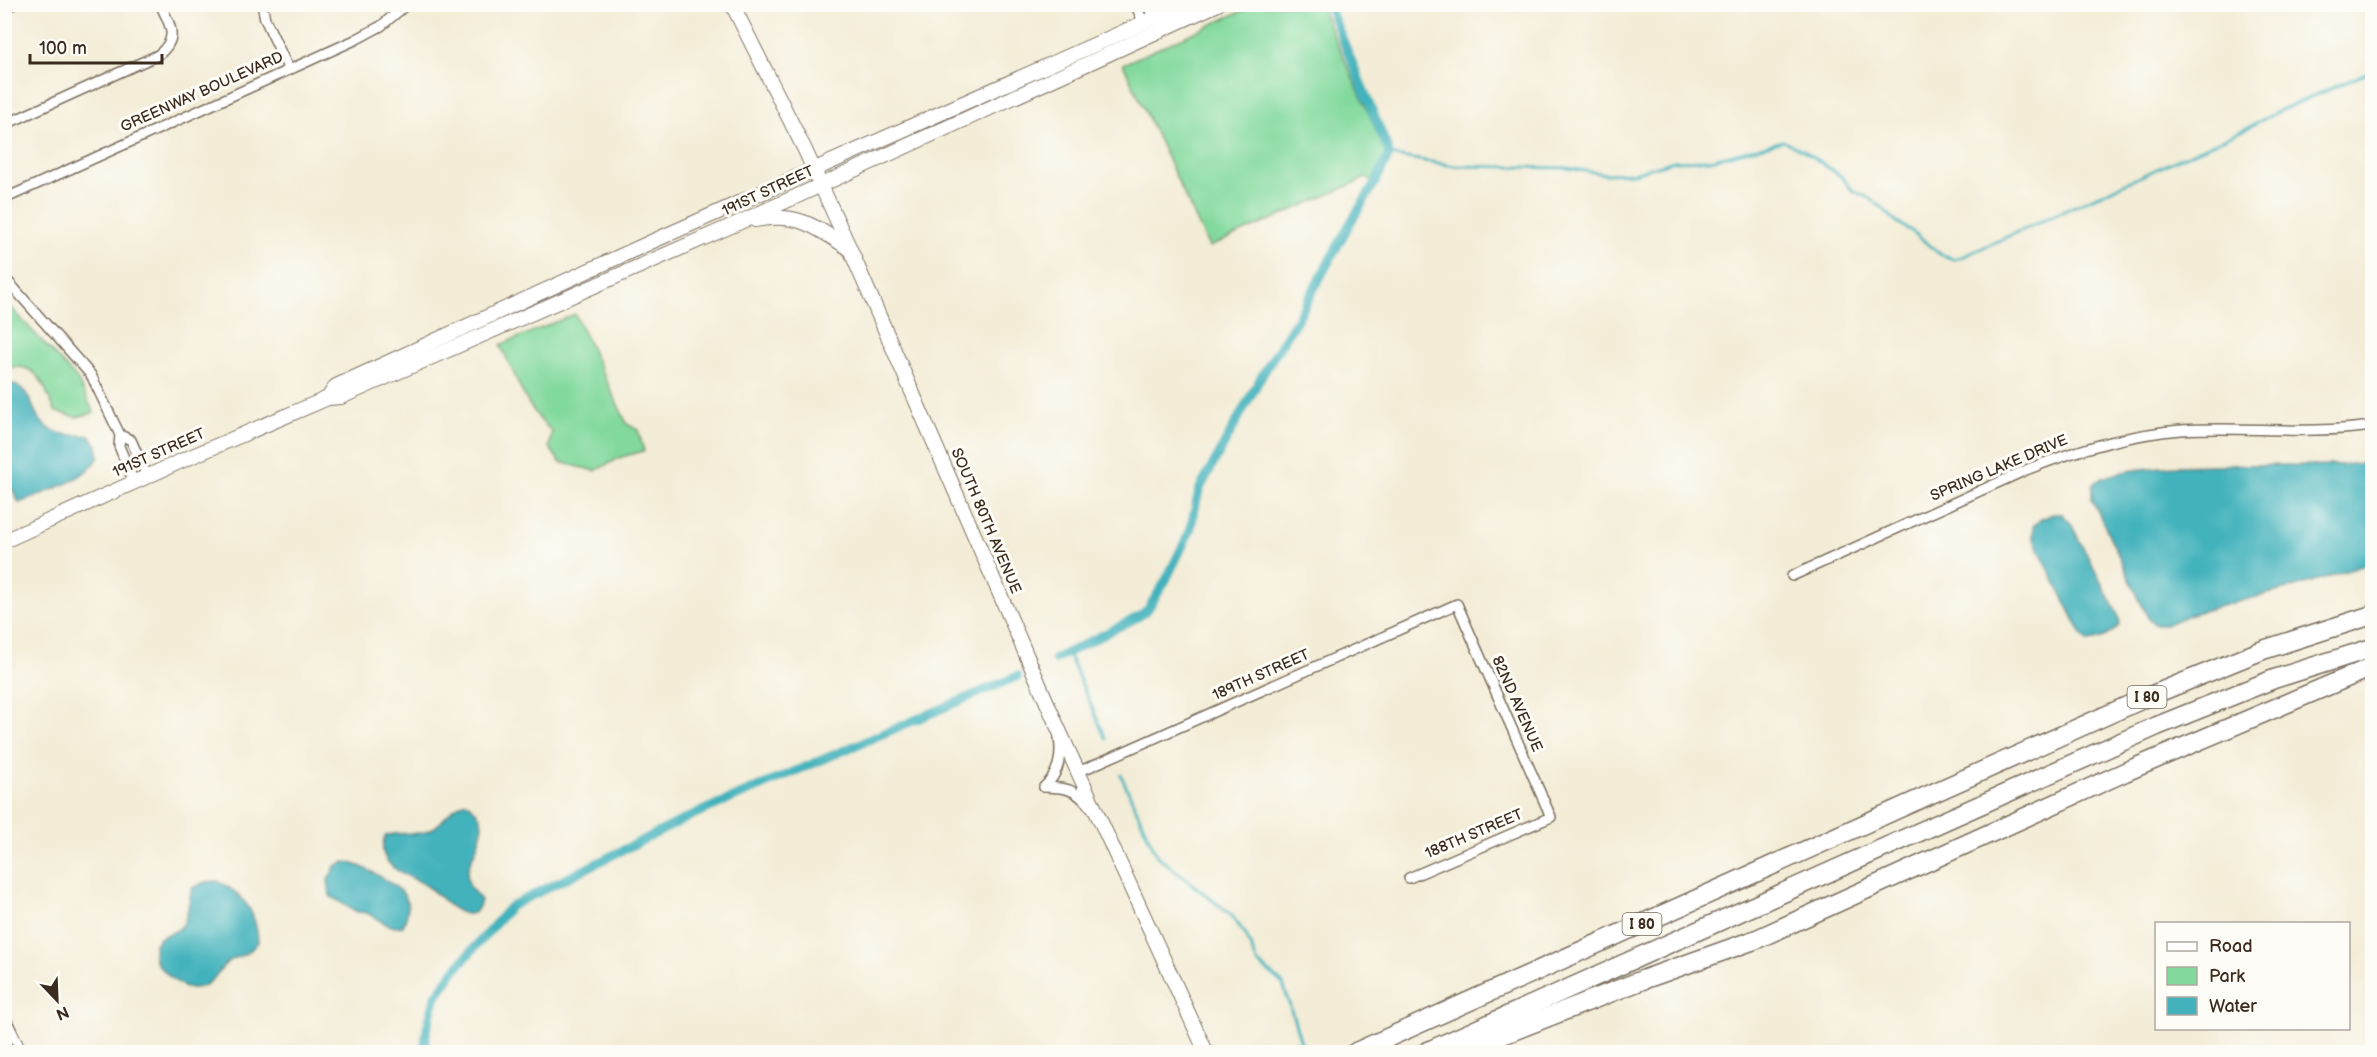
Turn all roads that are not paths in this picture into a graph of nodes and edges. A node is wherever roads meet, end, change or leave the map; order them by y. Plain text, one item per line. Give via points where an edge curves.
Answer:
1 (14, 4) edge
2 (160, 4) edge
3 (262, 4) edge
4 (407, 4) edge
5 (732, 4) edge
6 (1135, 4) edge
7 (1148, 4) edge
8 (1186, 4) edge
9 (1218, 4) edge
10 (4, 8) edge
11 (1149, 21) junction
12 (289, 70) junction
13 (4, 125) edge
14 (814, 170) junction
15 (821, 185) junction
16 (4, 199) edge
17 (738, 223) junction
18 (850, 249) junction
19 (4, 277) edge
20 (328, 398) junction
21 (2373, 426) edge
22 (120, 435) junction
23 (140, 479) junction
24 (4, 541) edge
25 (1792, 576) dead end
26 (1457, 604) joint
27 (2373, 615) edge
28 (2373, 648) edge
29 (2373, 668) edge
30 (1058, 728) junction
31 (1078, 772) junction
32 (1551, 817) joint
33 (1099, 818) junction
34 (1409, 878) dead end
35 (4, 1015) edge
36 (22, 1053) edge
37 (1206, 1053) edge
38 (1356, 1053) edge
39 (1426, 1053) edge
40 (1459, 1053) edge

1 - 10 street
2 - 13 street via 172,36 158,55
3 - 12 street
4 - 12 street, GREENWAY BOULEVARD via 381,26
5 - 14 main road, SOUTH 80TH AVENUE
6 - 11 street
7 - 11 street
8 - 11 main road, 191ST STREET
9 - 15 main road, 191ST STREET
11 - 14 main road, 191ST STREET
12 - 16 street, GREENWAY BOULEVARD
14 - 15 main road, SOUTH 80TH AVENUE
14 - 20 main road, 191ST STREET via 336,386
15 - 17 main road, 191ST STREET
15 - 18 main road, SOUTH 80TH AVENUE
17 - 18 main road via 790,217 806,222
17 - 20 main road, 191ST STREET via 342,397
18 - 30 main road, SOUTH 80TH AVENUE
19 - 22 street via 91,375
20 - 23 main road, 191ST STREET
21 - 25 street, SPRING LAKE DRIVE via 2312,432 2180,430 2101,444 2026,470
22 - 23 street via 118,446
22 - 23 street via 131,440
23 - 24 main road, 191ST STREET
26 - 31 street, 189TH STREET
26 - 32 street, 82ND AVENUE
27 - 38 highway, I 80 via 2263,650 2145,698
28 - 39 highway, I 80 via 2274,679 2157,726
29 - 40 highway via 2126,772 1757,939
30 - 31 main road, SOUTH 80TH AVENUE
30 - 33 street via 1061,750 1054,778 1044,787 1075,792
31 - 33 main road, SOUTH 80TH AVENUE
32 - 34 street, 188TH STREET
33 - 37 main road, SOUTH 80TH AVENUE
35 - 36 street

